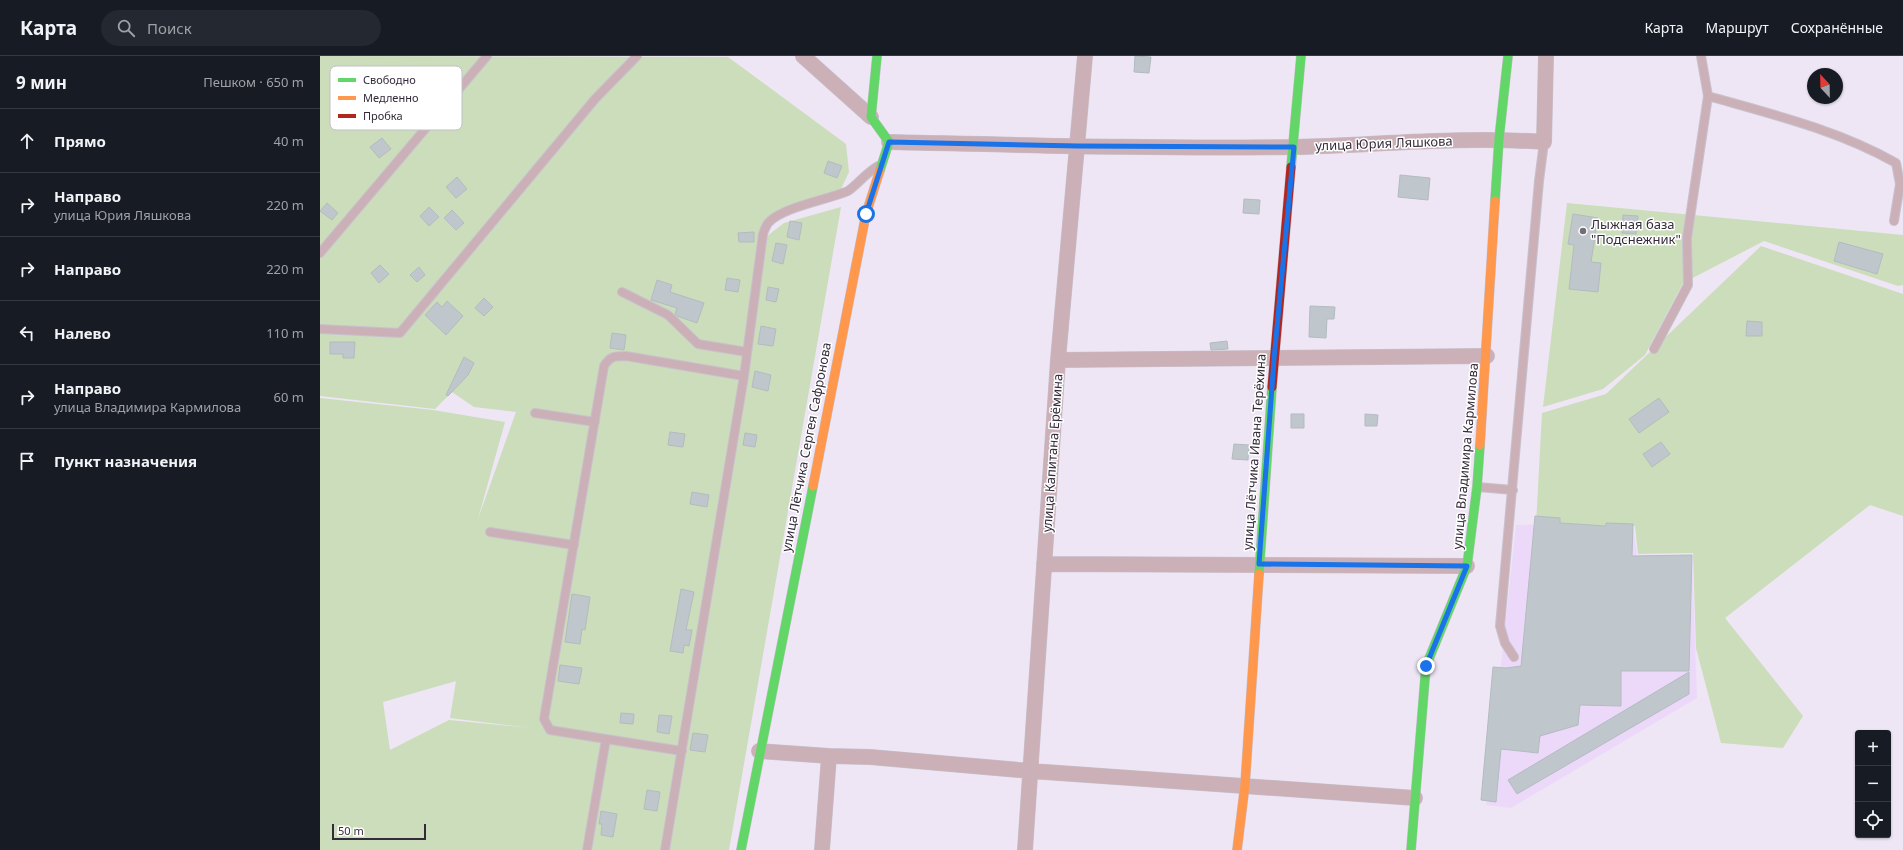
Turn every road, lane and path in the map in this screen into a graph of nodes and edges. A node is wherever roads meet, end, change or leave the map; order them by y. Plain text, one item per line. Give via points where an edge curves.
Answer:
1 (487, 56) edge
2 (637, 56) edge
3 (804, 56) edge
4 (877, 56) edge
5 (1085, 56) edge
6 (1301, 56) edge
7 (1508, 56) edge
8 (1546, 56) edge
9 (1701, 56) edge
10 (462, 85) edge
11 (1708, 96) junction
12 (871, 117) junction
13 (424, 130) edge
14 (1499, 139) junction
15 (889, 142) junction
16 (1544, 142) junction
17 (1078, 146) junction
18 (1294, 147) junction
19 (1903, 157) edge
20 (1896, 163) junction
21 (882, 164) junction
22 (1894, 221) dead end
23 (320, 253) edge
24 (622, 292) dead end
25 (320, 329) edge
26 (1654, 349) dead end
27 (747, 352) junction
28 (1486, 356) junction
29 (1274, 359) junction
30 (1058, 360) junction
31 (744, 376) junction
32 (535, 413) dead end
33 (595, 422) junction
34 (1477, 487) junction
35 (1513, 490) junction
36 (490, 532) dead end
37 (574, 545) junction
38 (1044, 564) junction
39 (1259, 564) junction
40 (1467, 566) junction
41 (1514, 657) dead end
42 (606, 739) junction
43 (682, 751) junction
44 (759, 751) junction
45 (829, 756) junction
46 (1031, 771) junction
47 (1245, 785) junction
48 (1415, 798) junction
49 (587, 850) edge
50 (665, 850) edge
51 (741, 850) edge
52 (822, 850) edge
53 (1025, 850) edge
54 (1237, 850) edge
55 (1411, 850) edge

1 - 10 lane
2 - 25 lane via 595,99 400,333
3 - 12 street
4 - 12 street
5 - 17 street, улица Капитана Ерёмина
6 - 18 street, улица Лётчика Ивана Терёхина
7 - 14 street, улица Владимира Кармилова
8 - 16 street
9 - 11 lane
11 - 20 lane via 1790,120 1862,146
11 - 26 lane via 1687,238 1688,285
12 - 15 street
13 - 23 lane
14 - 16 street, улица Юрия Ляшкова
14 - 18 street, улица Юрия Ляшкова
14 - 28 street, улица Владимира Кармилова
15 - 17 street, улица Юрия Ляшкова
15 - 21 street, улица Лётчика Сергея Сафронова
16 - 35 lane
17 - 18 street, улица Юрия Ляшкова
17 - 30 street, улица Капитана Ерёмина
18 - 29 street, улица Лётчика Ивана Терёхина
19 - 20 lane
20 - 22 lane via 1900,184
21 - 27 lane via 869,171 848,191 784,212 767,224 763,234
21 - 44 street, улица Лётчика Сергея Сафронова via 866,214
24 - 27 lane via 668,315 698,344
27 - 31 lane
28 - 29 street
28 - 34 street, улица Владимира Кармилова
29 - 30 street
29 - 39 street, улица Лётчика Ивана Терёхина
30 - 38 street, улица Капитана Ерёмина
31 - 33 lane via 615,356 604,366
31 - 43 lane
32 - 33 lane
33 - 37 lane
34 - 35 lane
34 - 40 street, улица Владимира Кармилова
35 - 41 lane via 1500,626 1505,643
36 - 37 lane
37 - 42 lane via 544,719 550,730
38 - 39 street
38 - 46 street, улица Капитана Ерёмина
39 - 40 street
39 - 47 street, улица Лётчика Ивана Терёхина
40 - 48 street, улица Владимира Кармилова via 1426,666
42 - 43 lane
42 - 49 lane
43 - 50 lane
44 - 45 street
44 - 51 street, улица Лётчика Сергея Сафронова
45 - 46 street via 870,757
45 - 52 street
46 - 47 street
46 - 53 street, улица Капитана Ерёмина
47 - 48 street
47 - 54 street, улица Лётчика Ивана Терёхина
48 - 55 street, улица Владимира Кармилова

